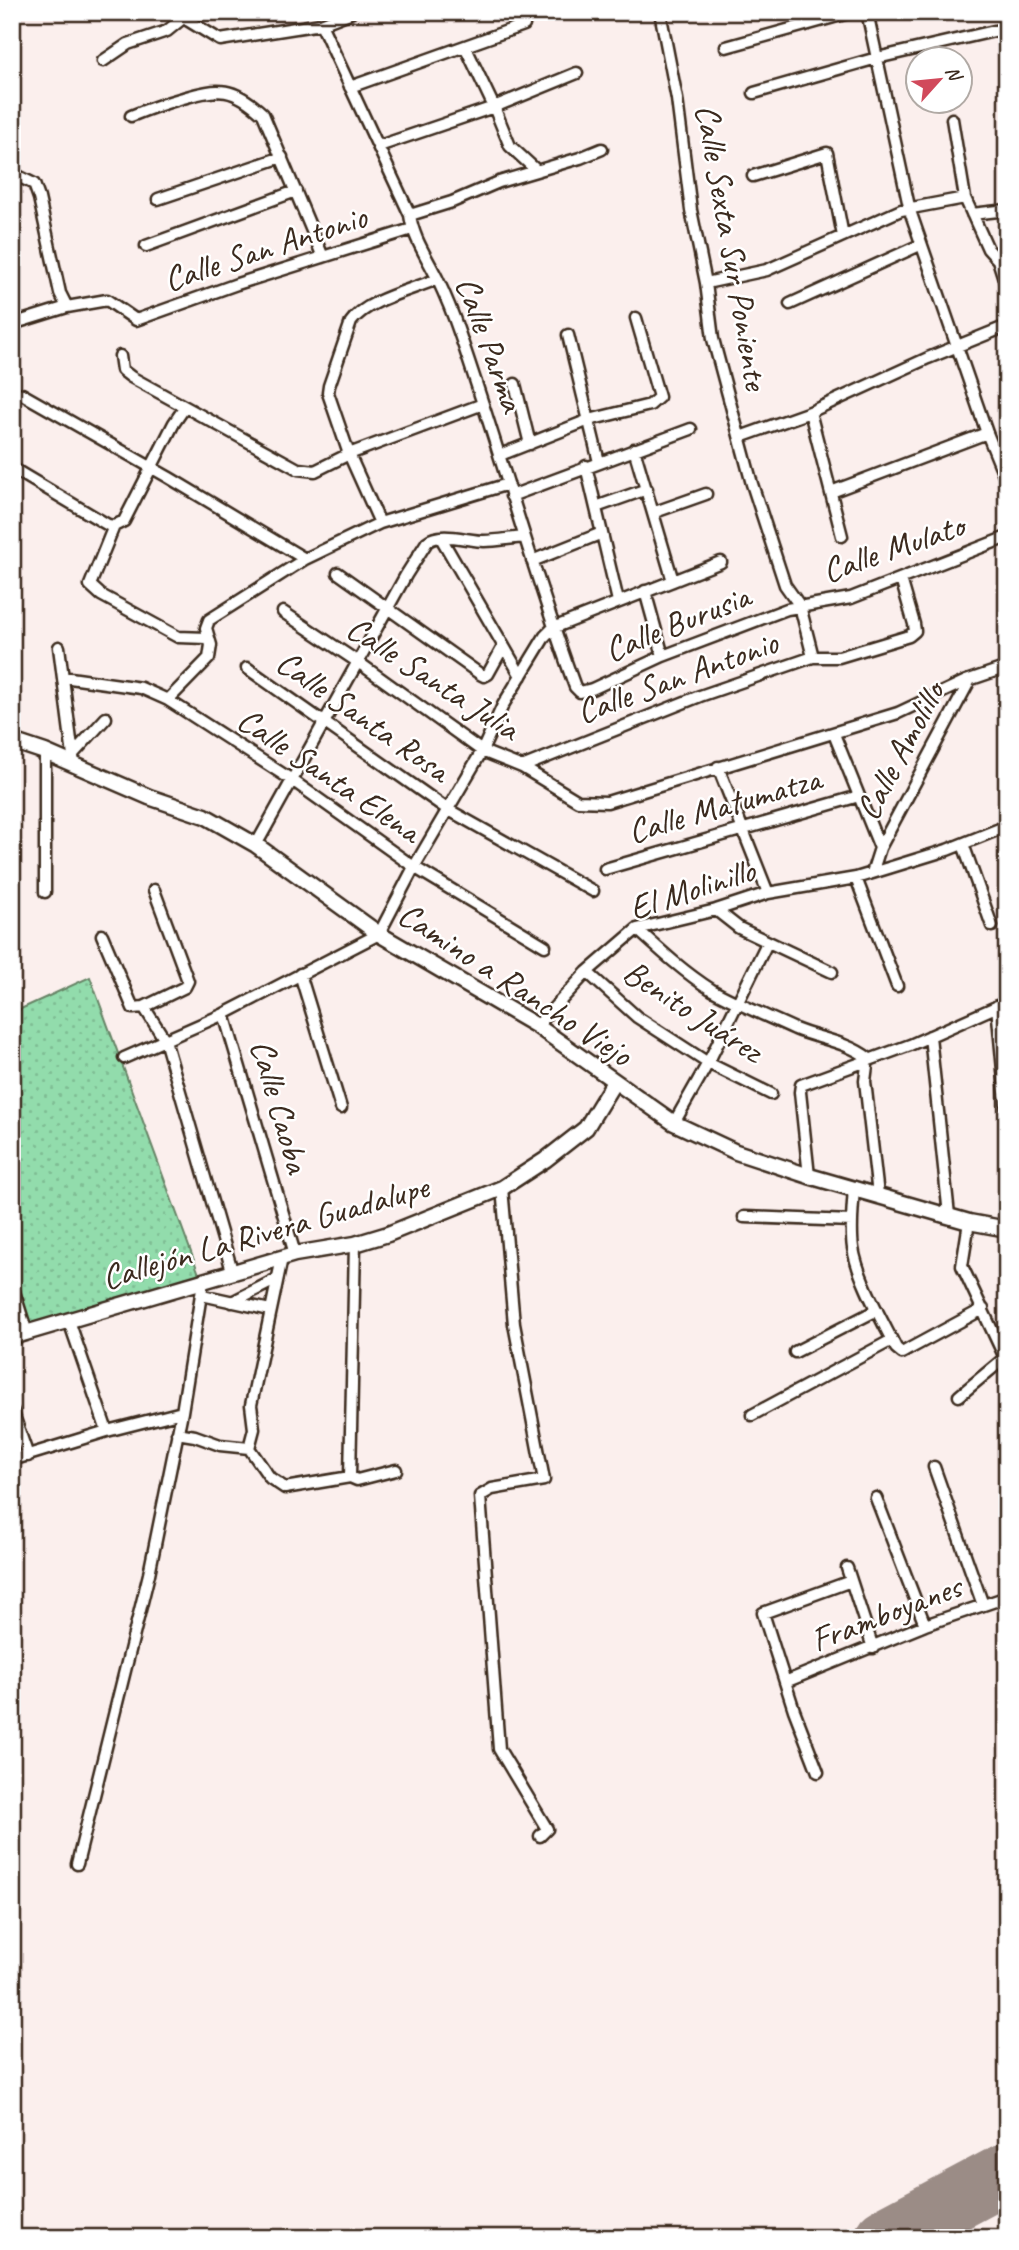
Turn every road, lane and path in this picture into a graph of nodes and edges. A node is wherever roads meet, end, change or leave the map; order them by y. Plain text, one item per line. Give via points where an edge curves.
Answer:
1 (352, 12) edge
2 (660, 12) edge
3 (852, 12) edge
4 (887, 12) edge
5 (867, 14) edge
6 (178, 15) edge
7 (321, 24) junction
8 (524, 25) dead end
9 (1003, 29) dead end
10 (465, 46) junction
11 (726, 47) dead end
12 (877, 58) junction
13 (103, 61) dead end
14 (577, 74) dead end
15 (350, 87) junction
16 (754, 93) dead end
17 (494, 107) junction
18 (131, 116) dead end
19 (952, 119) dead end
20 (379, 146) junction
21 (602, 149) dead end
22 (282, 157) junction
23 (536, 170) junction
24 (12, 173) edge
25 (753, 176) dead end
26 (296, 191) junction
27 (965, 198) junction
28 (158, 199) dead end
29 (909, 209) junction
30 (1007, 210) edge
31 (972, 214) junction
32 (410, 215) junction
33 (412, 229) junction
34 (843, 236) junction
35 (920, 245) junction
36 (146, 246) dead end
37 (323, 257) junction
38 (437, 279) junction
39 (706, 284) junction
40 (1007, 288) edge
41 (790, 304) dead end
42 (67, 307) junction
43 (636, 318) dead end
44 (12, 324) edge
45 (1007, 326) edge
46 (568, 335) dead end
47 (958, 346) junction
48 (120, 356) dead end
49 (515, 384) dead end
50 (12, 392) edge
51 (483, 404) junction
52 (185, 407) junction
53 (810, 412) junction
54 (589, 420) junction
55 (691, 429) dead end
56 (987, 433) junction
57 (740, 437) junction
58 (530, 444) junction
59 (634, 449) junction
60 (349, 454) junction
61 (500, 455) junction
62 (599, 462) junction
63 (586, 466) junction
64 (151, 467) junction
65 (12, 468) edge
66 (1007, 482) edge
67 (508, 484) junction
68 (647, 489) junction
69 (831, 492) junction
70 (706, 494) dead end
71 (511, 496) junction
72 (596, 508) junction
73 (655, 512) junction
74 (380, 523) junction
75 (114, 526) junction
76 (602, 533) junction
77 (842, 536) dead end
78 (524, 537) junction
79 (1007, 537) edge
80 (441, 538) junction
81 (305, 559) junction
82 (532, 561) junction
83 (720, 562) dead end
84 (338, 573) dead end
85 (901, 579) junction
86 (673, 581) junction
87 (645, 591) junction
88 (618, 601) junction
89 (798, 607) junction
90 (388, 608) junction
91 (283, 612) dead end
92 (553, 628) junction
93 (207, 638) junction
94 (59, 647) dead end
95 (503, 647) junction
96 (663, 656) junction
97 (813, 657) junction
98 (358, 662) junction
99 (1007, 667) edge
100 (247, 668) dead end
101 (521, 676) junction
102 (63, 677) junction
103 (970, 680) junction
104 (580, 692) joint
105 (168, 700) junction
106 (106, 718) dead end
107 (323, 723) junction
108 (834, 734) junction
109 (12, 741) edge
110 (482, 751) junction
111 (45, 752) junction
112 (74, 759) junction
113 (522, 767) junction
114 (718, 767) junction
115 (292, 780) junction
116 (859, 796) junction
117 (447, 809) junction
118 (1007, 826) edge
119 (743, 828) junction
120 (963, 844) junction
121 (256, 845) junction
122 (880, 848) junction
123 (414, 867) junction
124 (605, 869) dead end
125 (872, 873) junction
126 (856, 878) junction
127 (154, 890) dead end
128 (593, 891) dead end
129 (45, 892) dead end
130 (768, 893) junction
131 (716, 910) junction
132 (992, 926) dead end
133 (637, 929) junction
134 (379, 934) junction
135 (102, 936) dead end
136 (767, 943) junction
137 (545, 946) dead end
138 (587, 972) junction
139 (832, 972) dead end
140 (300, 974) junction
141 (897, 986) dead end
142 (738, 1004) junction
143 (1002, 1004) edge
144 (144, 1007) junction
145 (224, 1014) junction
146 (537, 1026) junction
147 (930, 1036) junction
148 (165, 1040) junction
149 (124, 1058) dead end
150 (869, 1058) junction
151 (708, 1063) junction
152 (614, 1082) junction
153 (771, 1094) dead end
154 (341, 1108) dead end
155 (1007, 1114) edge
156 (674, 1123) junction
157 (809, 1176) junction
158 (854, 1187) junction
159 (502, 1188) junction
160 (878, 1195) junction
161 (949, 1216) junction
162 (744, 1217) dead end
163 (852, 1221) junction
164 (969, 1222) junction
165 (1007, 1229) edge
166 (355, 1244) junction
167 (288, 1256) junction
168 (233, 1274) junction
169 (277, 1279) junction
170 (12, 1285) edge
171 (202, 1288) junction
172 (232, 1302) junction
173 (270, 1310) junction
174 (877, 1310) junction
175 (983, 1310) junction
176 (69, 1321) junction
177 (20, 1335) edge
178 (892, 1340) junction
179 (795, 1352) dead end
180 (1006, 1358) edge
181 (959, 1396) dead end
182 (12, 1409) edge
183 (182, 1412) junction
184 (752, 1415) dead end
185 (107, 1431) junction
186 (177, 1433) junction
187 (249, 1448) junction
188 (28, 1456) junction
189 (12, 1460) edge
190 (934, 1467) dead end
191 (396, 1470) dead end
192 (350, 1477) junction
193 (876, 1498) dead end
194 (847, 1568) dead end
195 (851, 1581) junction
196 (1007, 1597) edge
197 (983, 1605) junction
198 (925, 1625) junction
199 (873, 1648) junction
200 (785, 1682) junction
201 (818, 1772) dead end
202 (540, 1836) dead end
203 (77, 1864) dead end

1 - 7 street
2 - 39 street, Calle Sexta Sur Poniente
3 - 11 street
4 - 5 street
5 - 12 street
6 - 7 street via 220,40
6 - 13 street via 167,31 128,44
7 - 15 street, Calle Parma
8 - 10 street
9 - 12 street
10 - 15 street
10 - 17 street
12 - 16 street
12 - 29 street
14 - 17 street
15 - 20 street, Calle Parma
17 - 20 street
17 - 23 street via 510,146
18 - 22 street via 210,90 225,91 248,100 263,114
19 - 27 street
20 - 32 street, Calle Parma
21 - 23 street
22 - 26 street
22 - 28 street
23 - 32 street
24 - 42 street via 34,184
25 - 34 street via 827,153
26 - 36 street
26 - 37 street
27 - 29 street
27 - 31 street
29 - 34 street
29 - 35 street
30 - 31 street
31 - 40 street via 998,260
32 - 33 street, Calle Parma
33 - 37 street, Calle San Antonio
33 - 38 street, Calle Parma
34 - 39 street via 767,270
35 - 41 street
35 - 47 street
37 - 42 street, Calle San Antonio via 136,320 107,300
38 - 51 street, Calle Parma
38 - 60 street via 367,307 351,322 328,393
39 - 57 street, Calle Sexta Sur Poniente via 713,339
42 - 44 street
43 - 54 street via 659,397 650,405
45 - 47 street
46 - 54 street
47 - 53 street
47 - 56 street
48 - 52 street via 122,370
49 - 58 street
50 - 64 street
51 - 60 street
51 - 61 street, Calle Parma
52 - 60 street via 298,470 315,471
52 - 64 street
53 - 57 street
53 - 69 street, Calle Sexta Sur Poniente
54 - 58 street
54 - 62 street
55 - 59 street
56 - 66 street
56 - 69 street
57 - 89 street, Calle Sexta Sur Poniente via 775,558
58 - 61 street
59 - 62 street
59 - 68 street
60 - 74 street
61 - 67 street, Calle Parma
62 - 63 street
63 - 71 street
63 - 72 street
64 - 75 street via 124,521
64 - 81 street
65 - 75 street
67 - 71 street, Calle Parma
67 - 74 street
68 - 72 street
68 - 73 street
69 - 77 street, Calle Sexta Sur Poniente
70 - 73 street
71 - 78 street, Calle Parma
72 - 76 street
73 - 86 street
74 - 81 street
75 - 93 street via 93,575 93,590 178,637
76 - 82 street
76 - 88 street
78 - 80 street via 485,541
78 - 82 street, Calle Parma
79 - 85 street, Calle Mulato
80 - 90 street via 427,542
80 - 95 street
81 - 93 street via 209,620
82 - 92 street, Calle Parma
83 - 86 street
84 - 90 street
85 - 89 street, Calle Mulato via 851,598
85 - 97 street, Calle San Antonio via 915,632 839,657
86 - 87 street
87 - 88 street
87 - 96 street
88 - 92 street
89 - 96 street, Calle Burusia
89 - 97 street, Calle Sexta Sur Poniente
90 - 95 street via 484,676
90 - 98 street
91 - 98 street, Calle Santa Julia
92 - 101 street
92 - 104 street, Calle Parma
93 - 105 street via 209,658
94 - 102 street
95 - 101 street
96 - 104 street, Calle Burusia
97 - 113 street, Calle San Antonio
98 - 107 street
98 - 110 street, Calle Santa Julia
99 - 103 street, Calle Santa Julia
100 - 107 street, Calle Santa Rosa
101 - 110 street
102 - 105 street, Calle Santa Elena via 141,688
102 - 112 street
103 - 108 street, Calle Santa Julia via 898,713
103 - 122 street, Calle Amolillo
105 - 115 street, Calle Santa Elena
106 - 112 street
107 - 115 street
107 - 117 street, Calle Santa Rosa
108 - 114 street, Calle Santa Julia
108 - 116 street
109 - 111 street, Camino a Rancho Viejo
110 - 113 street, Calle Santa Julia
110 - 117 street
111 - 112 street, Camino a Rancho Viejo
111 - 129 street
112 - 121 street, Camino a Rancho Viejo via 149,797 205,816
113 - 114 street, Calle Santa Julia via 578,801 591,803
114 - 119 street
115 - 121 street
115 - 123 street, Calle Santa Elena
116 - 119 street, Calle Matumatza
116 - 122 street
117 - 123 street
117 - 128 street, Calle Santa Rosa
118 - 120 street, El Molinillo
119 - 124 street, Calle Matumatza
119 - 130 street
120 - 125 street, El Molinillo
120 - 132 street
121 - 134 street, Camino a Rancho Viejo
122 - 125 street, Calle Amolillo
123 - 134 street
123 - 137 street, Calle Santa Elena
125 - 126 street, El Molinillo
126 - 130 street, El Molinillo
126 - 141 street
127 - 144 street via 188,981 185,988
130 - 131 street, El Molinillo
131 - 133 street, El Molinillo
131 - 136 street
133 - 138 street, El Molinillo
133 - 142 street via 671,960
134 - 140 street
134 - 146 street, Camino a Rancho Viejo
135 - 144 street via 129,1003 133,1009
136 - 139 street
136 - 142 street
138 - 146 street, El Molinillo
138 - 151 street, Benito Juárez via 637,1017
140 - 145 street
140 - 154 street
142 - 150 street
142 - 151 street
143 - 147 street
143 - 155 street
144 - 148 street
145 - 148 street
145 - 167 street, Calle Caoba
146 - 152 street, Camino a Rancho Viejo
147 - 150 street
147 - 161 street
148 - 149 street
148 - 168 street
150 - 157 street via 801,1085
150 - 160 street via 865,1079
151 - 153 street, Benito Juárez
151 - 156 street
152 - 156 street, Camino a Rancho Viejo
152 - 159 street, Callejón La Rivera Guadalupe via 586,1128
156 - 157 street, Camino a Rancho Viejo via 736,1152
157 - 158 street, Camino a Rancho Viejo
158 - 160 street, Camino a Rancho Viejo
158 - 163 street
159 - 166 street, Callejón La Rivera Guadalupe
159 - 202 street via 514,1324 544,1480 492,1489 480,1496 499,1749 547,1829
160 - 161 street, Camino a Rancho Viejo
161 - 164 street, Camino a Rancho Viejo
162 - 163 street
163 - 174 street via 853,1249
164 - 165 street, Camino a Rancho Viejo
164 - 175 street via 962,1266
166 - 167 street, Callejón La Rivera Guadalupe
166 - 192 street
167 - 168 street, Callejón La Rivera Guadalupe
167 - 169 street
168 - 171 street, Callejón La Rivera Guadalupe
169 - 172 street
169 - 173 street
170 - 177 street
171 - 172 street
171 - 176 street, Callejón La Rivera Guadalupe
171 - 183 street
172 - 173 street
173 - 187 street via 251,1405 254,1429
174 - 178 street
174 - 179 street
175 - 178 street via 902,1353
175 - 180 street
176 - 177 street, Callejón La Rivera Guadalupe
176 - 185 street
178 - 184 street
180 - 181 street
182 - 188 street
183 - 185 street
183 - 186 street
185 - 188 street
186 - 187 street
186 - 203 street via 149,1574
187 - 192 street via 270,1478 285,1488
188 - 189 street
190 - 197 street
191 - 192 street via 357,1480
193 - 198 street
194 - 195 street
195 - 199 street
195 - 200 street via 763,1612
196 - 197 street, Framboyanes
197 - 198 street, Framboyanes
198 - 199 street, Framboyanes
199 - 200 street, Framboyanes
200 - 201 street

